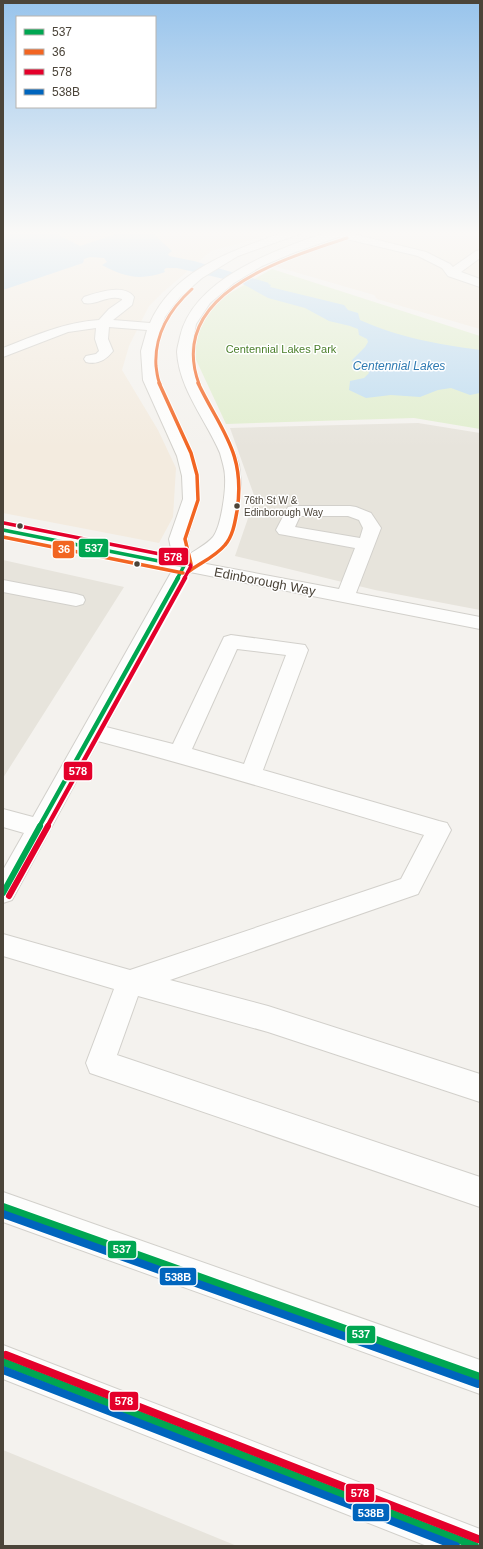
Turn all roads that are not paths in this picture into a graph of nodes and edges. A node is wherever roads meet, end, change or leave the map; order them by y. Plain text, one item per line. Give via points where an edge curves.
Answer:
1 (126, 303) edge
2 (168, 303) edge
3 (204, 303) edge
4 (104, 323) junction
5 (154, 327) junction
6 (3, 353) edge
7 (91, 359) dead end
8 (3, 530) edge
9 (365, 544) dead end
10 (184, 566) junction
11 (3, 586) edge
12 (345, 597) junction
13 (76, 600) dead end
14 (480, 623) edge
15 (92, 731) junction
16 (179, 754) junction
17 (250, 776) junction
18 (3, 818) edge
19 (38, 828) junction
20 (3, 892) edge
21 (3, 945) edge
22 (130, 982) junction
23 (480, 1088) edge
24 (480, 1192) edge
25 (3, 1207) edge
26 (3, 1362) edge
27 (480, 1377) edge
28 (475, 1546) edge

1 - 4 street via 111,312
2 - 5 street
3 - 10 street via 195,315 187,335 184,361 191,383 222,441 233,476 232,499 219,541
4 - 5 street
4 - 6 street via 66,328
4 - 7 street via 101,338 106,351 101,356
5 - 10 street via 148,352 150,380 185,456 190,476 190,499 178,539
8 - 10 street, Edinborough Way
9 - 12 street
10 - 12 street, Edinborough Way
10 - 15 street
11 - 13 street
12 - 14 street, Edinborough Way
15 - 16 street
15 - 19 street
16 - 17 street
16 - 17 street via 231,642 298,650
17 - 22 street via 439,830 409,887
18 - 19 street
19 - 20 street
21 - 22 street
22 - 23 street via 268,1019
22 - 24 street via 100,1063
25 - 27 street
26 - 28 street

